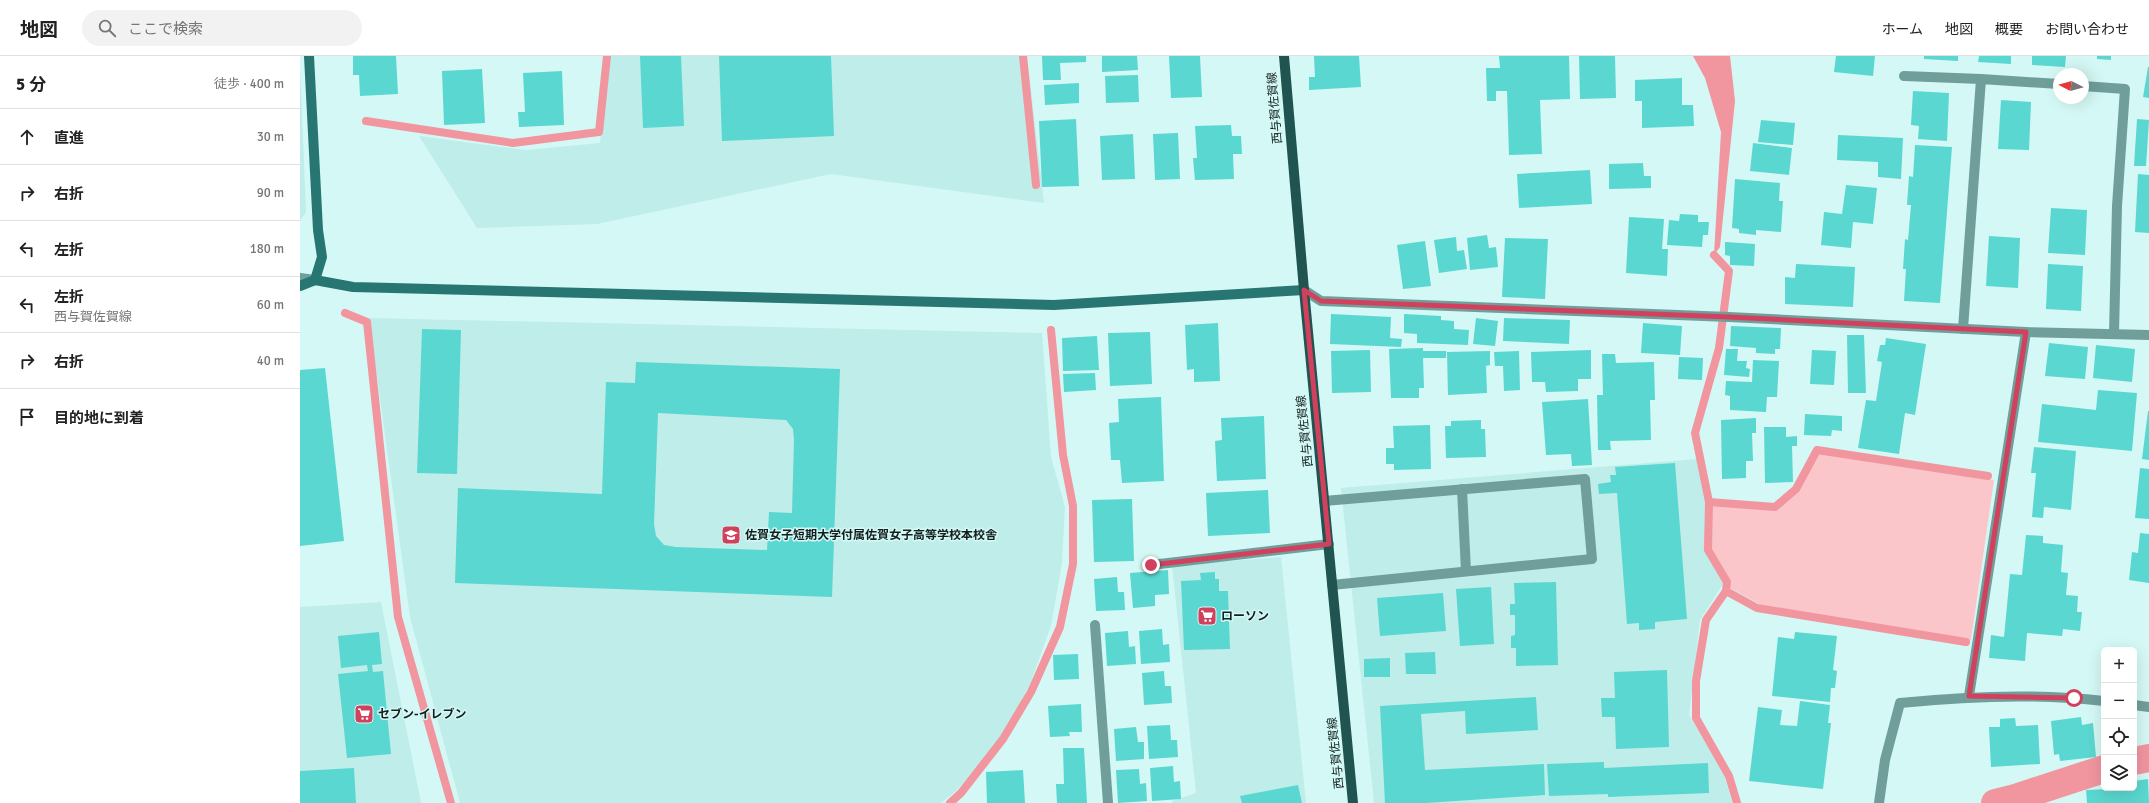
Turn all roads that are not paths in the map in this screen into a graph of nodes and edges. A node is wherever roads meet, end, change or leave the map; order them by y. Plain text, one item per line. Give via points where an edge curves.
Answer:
1 (309, 56) edge
2 (1284, 56) edge
3 (1904, 76) dead end
4 (1981, 79) junction
5 (2053, 84) edge
6 (2089, 86) edge
7 (300, 278) edge
8 (315, 280) junction
9 (300, 286) edge
10 (1304, 290) junction
11 (1963, 329) junction
12 (2026, 332) junction
13 (2114, 334) junction
14 (2149, 335) edge
15 (1462, 489) junction
16 (1324, 501) junction
17 (1329, 544) junction
18 (1151, 565) dead end
19 (1466, 571) junction
20 (1332, 585) junction
21 (1095, 625) dead end
22 (1969, 696) junction
23 (2101, 701) edge
24 (2137, 705) edge
25 (2149, 707) edge
26 (1108, 803) edge
27 (1354, 803) edge
28 (1879, 803) edge

1 - 8 street via 318,230 322,257
2 - 10 main road, 西与賀佐賀線
3 - 4 street
4 - 5 street
4 - 11 street
6 - 13 street via 2125,89 2117,206
7 - 8 street
8 - 9 street
8 - 10 street via 354,287 1054,305
10 - 11 street via 1321,301
10 - 16 main road, 西与賀佐賀線
11 - 12 street
12 - 13 street
12 - 22 street
13 - 14 street
15 - 16 street
15 - 19 street
15 - 19 street via 1585,479 1592,560
16 - 17 main road, 西与賀佐賀線
17 - 18 street
17 - 20 main road, 西与賀佐賀線
19 - 20 street
20 - 27 main road, 西与賀佐賀線
21 - 26 street
22 - 23 street
22 - 28 street via 1900,703 1885,760
24 - 25 street

